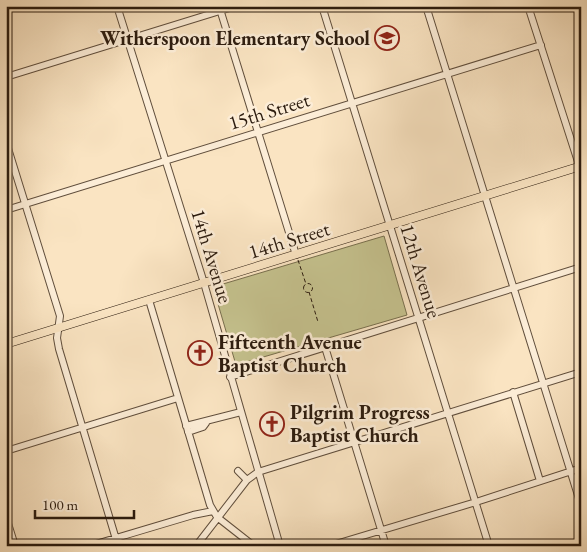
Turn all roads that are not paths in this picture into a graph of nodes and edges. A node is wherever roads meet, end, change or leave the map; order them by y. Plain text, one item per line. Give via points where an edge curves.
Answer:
1 (117, 6) edge
2 (236, 6) edge
3 (322, 6) edge
4 (426, 6) edge
5 (528, 6) edge
6 (220, 8) edge
7 (127, 40) junction
8 (541, 45) junction
9 (446, 74) junction
10 (6, 78) edge
11 (352, 102) junction
12 (258, 132) junction
13 (6, 142) edge
14 (165, 160) junction
15 (580, 168) edge
16 (484, 196) junction
17 (25, 204) junction
18 (6, 210) edge
19 (390, 226) junction
20 (296, 255) junction
21 (581, 268) edge
22 (204, 282) junction
23 (513, 289) junction
24 (149, 300) junction
25 (418, 319) junction
26 (59, 328) junction
27 (6, 344) edge
28 (325, 347) junction
29 (581, 372) edge
30 (230, 377) junction
31 (542, 383) junction
32 (513, 392) junction
33 (178, 398) junction
34 (241, 412) junction
35 (449, 413) junction
36 (82, 428) junction
37 (187, 429) junction
38 (353, 442) junction
39 (6, 451) edge
40 (581, 468) edge
41 (238, 471) dead end
42 (258, 472) junction
43 (570, 472) junction
44 (247, 480) junction
45 (540, 482) junction
46 (476, 502) junction
47 (581, 505) edge
48 (213, 511) junction
49 (6, 517) edge
50 (217, 517) junction
51 (380, 530) junction
52 (115, 537) junction
53 (15, 546) edge
54 (89, 546) edge
55 (118, 546) edge
56 (196, 546) edge
57 (254, 546) edge
58 (280, 546) edge
59 (329, 546) edge
60 (386, 546) edge
61 (489, 546) edge

1 - 7 street, 14th Avenue
2 - 6 street
3 - 11 street, 12th Avenue
4 - 9 street
5 - 8 street
6 - 7 street
6 - 12 street
7 - 10 street
7 - 14 street, 14th Avenue
8 - 9 street, 15th Street
8 - 15 street
9 - 11 street, 15th Street
9 - 16 street
11 - 12 street, 15th Street
11 - 19 street, 12th Avenue
12 - 14 street, 15th Street
12 - 20 street
13 - 17 street
14 - 17 street, 15th Street
14 - 22 street, 14th Avenue
15 - 16 main road, 14th Street
16 - 19 main road, 14th Street
16 - 23 street
17 - 18 street, 15th Street
17 - 26 street via 60,316
19 - 20 main road, 14th Street
19 - 25 street, 12th Avenue
20 - 22 main road, 14th Street
21 - 23 street
22 - 24 main road, 14th Street
22 - 30 street, 14th Avenue
23 - 25 street
23 - 31 street
24 - 26 main road, 14th Street
24 - 33 street
25 - 28 street
25 - 35 street, 12th Avenue
26 - 27 main road, 14th Street
26 - 36 street via 59,349
28 - 30 street
28 - 38 street
29 - 31 street
30 - 34 street, 14th Avenue
31 - 32 street
31 - 43 street
32 - 35 street
32 - 45 street
33 - 36 street
33 - 37 street
34 - 37 street via 206,422 203,427
34 - 42 street, 14th Avenue
35 - 38 street
35 - 46 street, 12th Avenue
36 - 39 street
36 - 52 street
37 - 48 street
38 - 42 street
38 - 51 street
40 - 43 street
41 - 44 street
42 - 44 street
42 - 58 street, 14th Avenue
43 - 45 street
43 - 47 street
44 - 50 street
45 - 46 street
46 - 51 street
46 - 61 street, 12th Avenue
48 - 50 street
48 - 52 street
49 - 53 street
50 - 56 street
50 - 57 street
51 - 59 street
51 - 60 street
52 - 54 street
52 - 55 street

